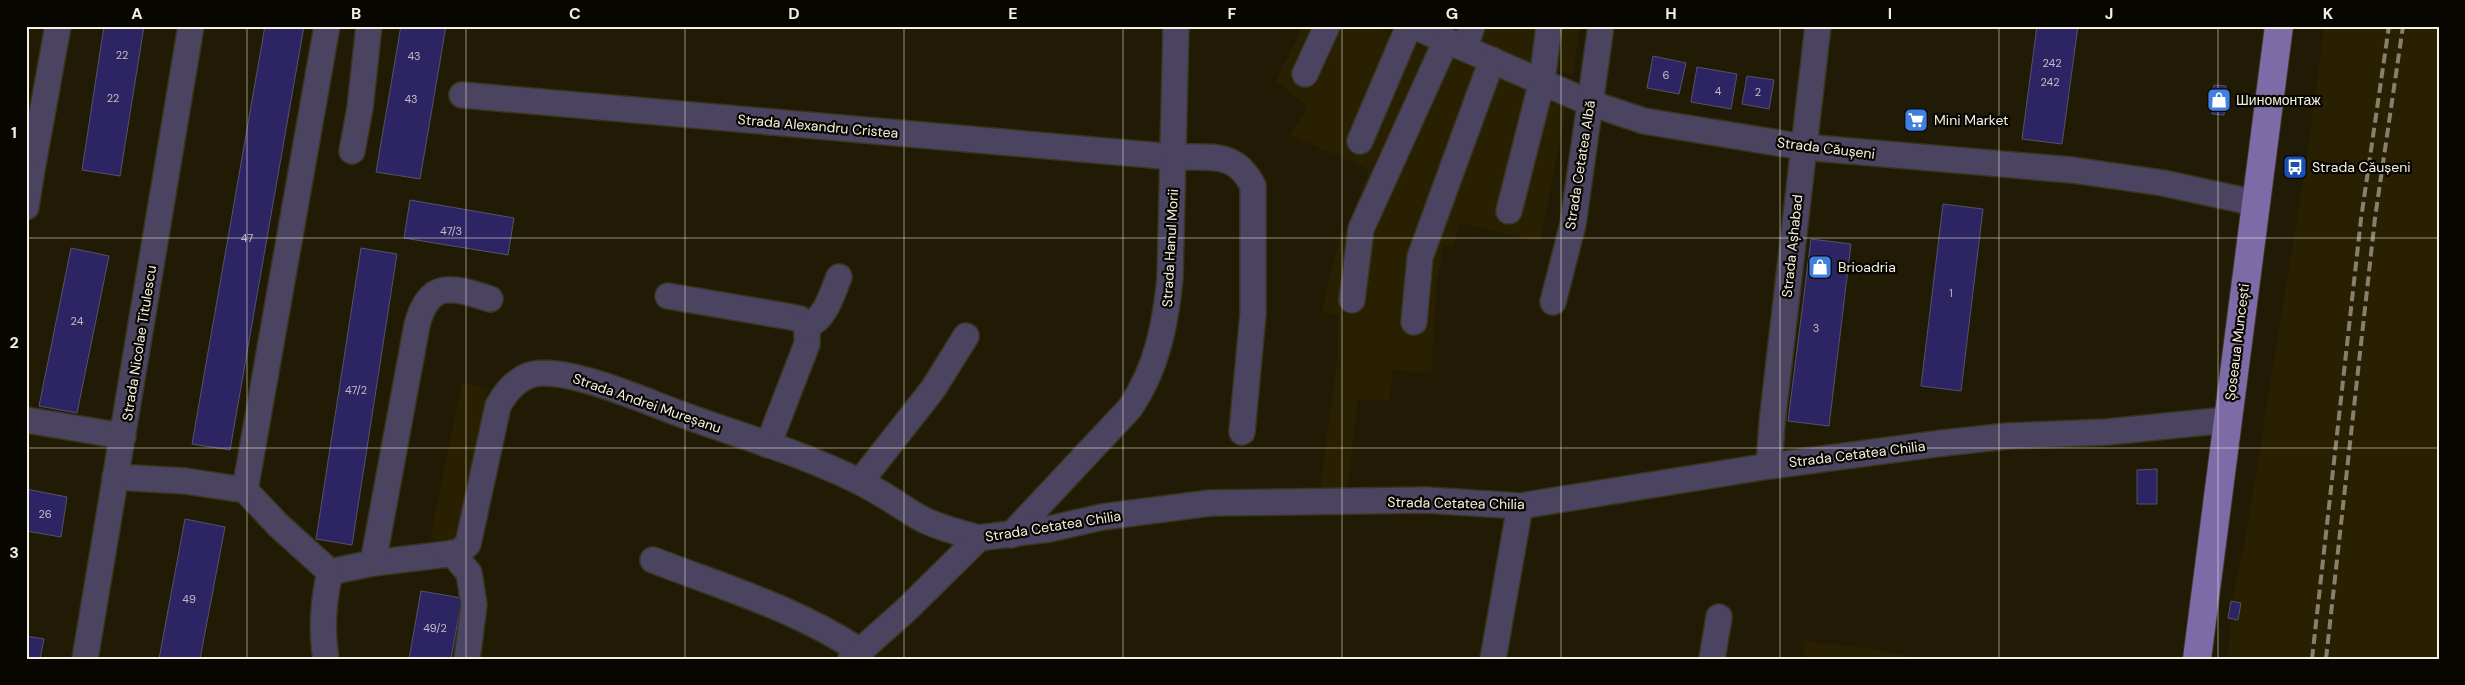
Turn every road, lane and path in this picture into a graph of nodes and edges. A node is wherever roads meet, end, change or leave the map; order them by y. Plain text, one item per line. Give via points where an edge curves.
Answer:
1 (58, 26) edge
2 (191, 26) edge
3 (327, 26) edge
4 (369, 26) edge
5 (1176, 26) edge
6 (1327, 26) edge
7 (1549, 26) edge
8 (1601, 26) edge
9 (1818, 26) edge
10 (2279, 26) edge
11 (1416, 27) edge
12 (1461, 38) edge
13 (1492, 60) junction
14 (1305, 74) dead end
15 (1542, 81) junction
16 (462, 95) dead end
17 (1590, 104) junction
18 (1360, 141) dead end
19 (1803, 147) junction
20 (352, 151) dead end
21 (1174, 157) junction
22 (29, 175) edge
23 (2256, 203) junction
24 (26, 207) edge
25 (1509, 211) dead end
26 (839, 277) dead end
27 (668, 296) dead end
28 (490, 299) dead end
29 (1352, 300) dead end
30 (1553, 302) dead end
31 (1414, 322) dead end
32 (807, 326) junction
33 (966, 336) dead end
34 (26, 420) edge
35 (2227, 420) junction
36 (1242, 432) dead end
37 (123, 436) junction
38 (768, 445) junction
39 (1769, 466) junction
40 (115, 477) junction
41 (860, 482) junction
42 (245, 490) junction
43 (1520, 506) junction
44 (1011, 535) junction
45 (979, 538) junction
46 (460, 548) junction
47 (653, 560) dead end
48 (373, 563) junction
49 (330, 572) junction
50 (1719, 617) dead end
51 (855, 655) edge
52 (85, 659) edge
53 (326, 659) edge
54 (467, 659) edge
55 (1493, 659) edge
56 (1712, 659) edge
57 (2197, 659) edge

1 - 22 street
2 - 37 street, Strada Nicolae Titulescu
3 - 42 street
4 - 20 street
5 - 21 street, Strada Hanul Morii
6 - 14 street
7 - 15 street
8 - 17 street, Strada Cetatea Albă
9 - 19 street, Strada Așhabad
10 - 23 main road, Șoseaua Muncești
11 - 12 street, Strada Căușeni
11 - 18 street
12 - 13 street, Strada Căușeni
12 - 29 street via 1361,229
13 - 15 street, Strada Căușeni
13 - 31 street via 1420,257
15 - 17 street, Strada Căușeni
15 - 25 street
16 - 21 street, Strada Alexandru Cristea
17 - 19 street, Strada Căușeni via 1644,121
17 - 30 street, Strada Cetatea Albă via 1573,224
19 - 23 street, Strada Căușeni via 2072,170 2163,183
19 - 39 street, Strada Așhabad
21 - 36 street, Strada Alexandru Cristea via 1227,159 1245,170 1253,186 1253,314
21 - 44 street, Strada Hanul Morii via 1166,312 1156,358 1143,389 1130,408
22 - 24 street
23 - 35 main road, Șoseaua Muncești
26 - 32 street via 824,312 816,322
27 - 32 street via 791,317 800,319
28 - 48 street via 467,292 440,290 426,300 417,324
32 - 38 street via 807,344
33 - 41 street via 933,389
34 - 37 street
35 - 39 street, Strada Cetatea Chilia via 2107,432 2008,436
35 - 57 main road, Șoseaua Muncești
37 - 40 street, Strada Nicolae Titulescu
38 - 41 street, Strada Andrei Mureșanu
38 - 46 street, Strada Andrei Mureșanu via 610,388 565,376 530,375 510,389 498,406
39 - 43 street, Strada Cetatea Chilia
40 - 42 street via 185,481
40 - 52 street, Strada Nicolae Titulescu
41 - 45 street, Strada Andrei Mureșanu via 923,519
42 - 49 street
43 - 44 street, Strada Cetatea Chilia via 1426,500 1210,503 1102,517
43 - 55 street
44 - 45 street, Strada Cetatea Chilia
45 - 51 street, Strada Cetatea Chilia
46 - 48 street
46 - 54 street via 474,605
47 - 51 street via 822,627
48 - 49 street
49 - 53 street via 322,630
50 - 56 street

